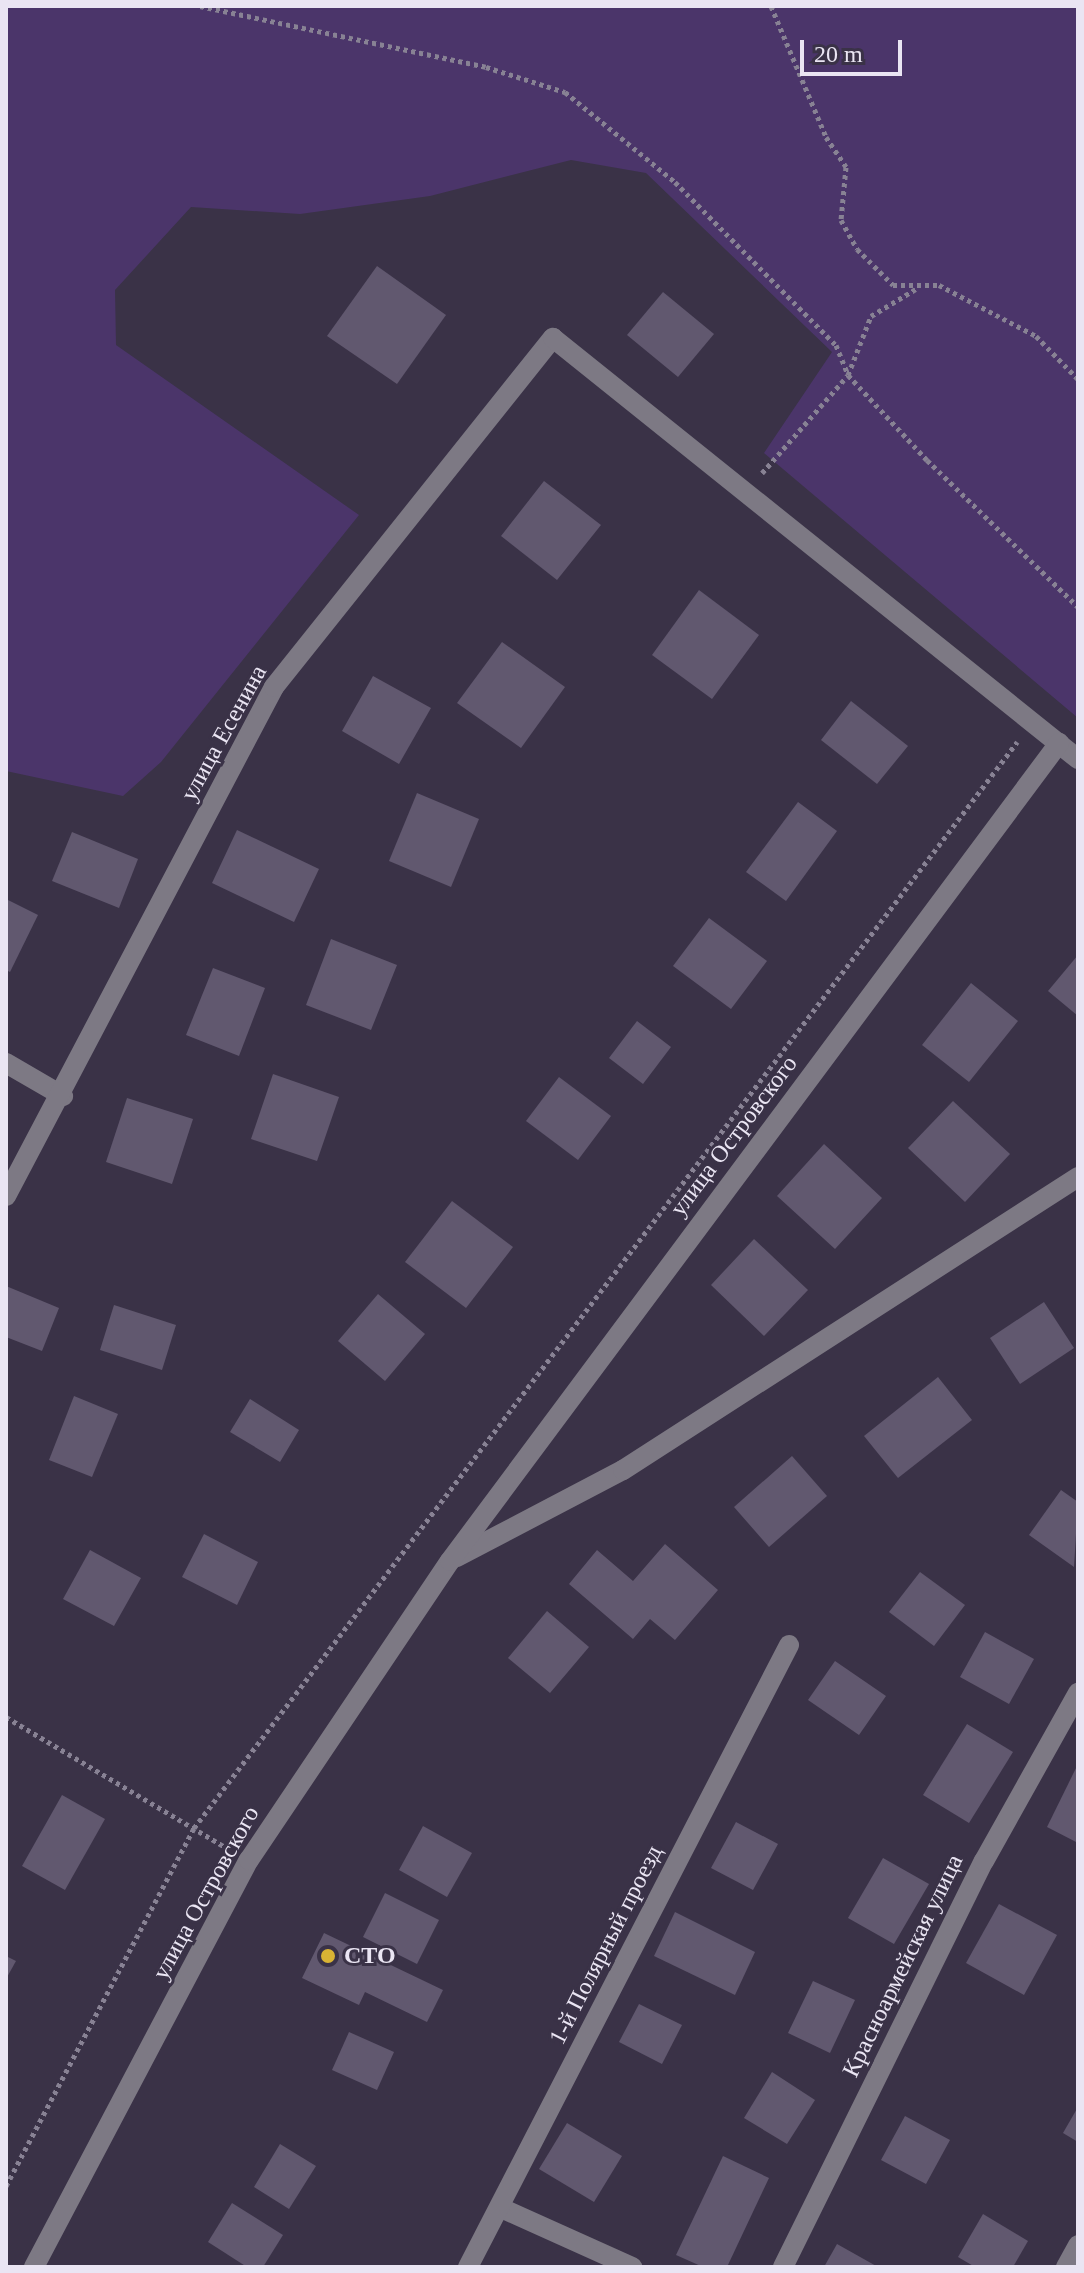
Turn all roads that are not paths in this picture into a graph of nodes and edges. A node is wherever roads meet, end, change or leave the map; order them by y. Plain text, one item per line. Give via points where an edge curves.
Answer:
1 (1059, 743) junction
2 (1078, 759) edge
3 (6, 1063) edge
4 (63, 1096) junction
5 (1078, 1177) edge
6 (6, 1196) edge
7 (450, 1561) junction
8 (789, 1645) dead end
9 (1078, 1693) edge
10 (501, 2208) junction
11 (1078, 2245) edge
12 (34, 2267) edge
13 (468, 2267) edge
14 (632, 2267) edge
15 (783, 2267) edge
16 (1066, 2267) edge

1 - 2 street
1 - 4 street, улица Есенина via 553,338 274,687
1 - 7 street, улица Островского
3 - 4 street
4 - 6 street, улица Есенина
5 - 7 street, улица Островского via 623,1470
7 - 12 street, улица Островского via 249,1860
8 - 10 street, 1-й Полярный проезд
9 - 15 street, Красноармейская улица via 984,1861
10 - 13 street, 1-й Полярный проезд
10 - 14 street
11 - 16 street

